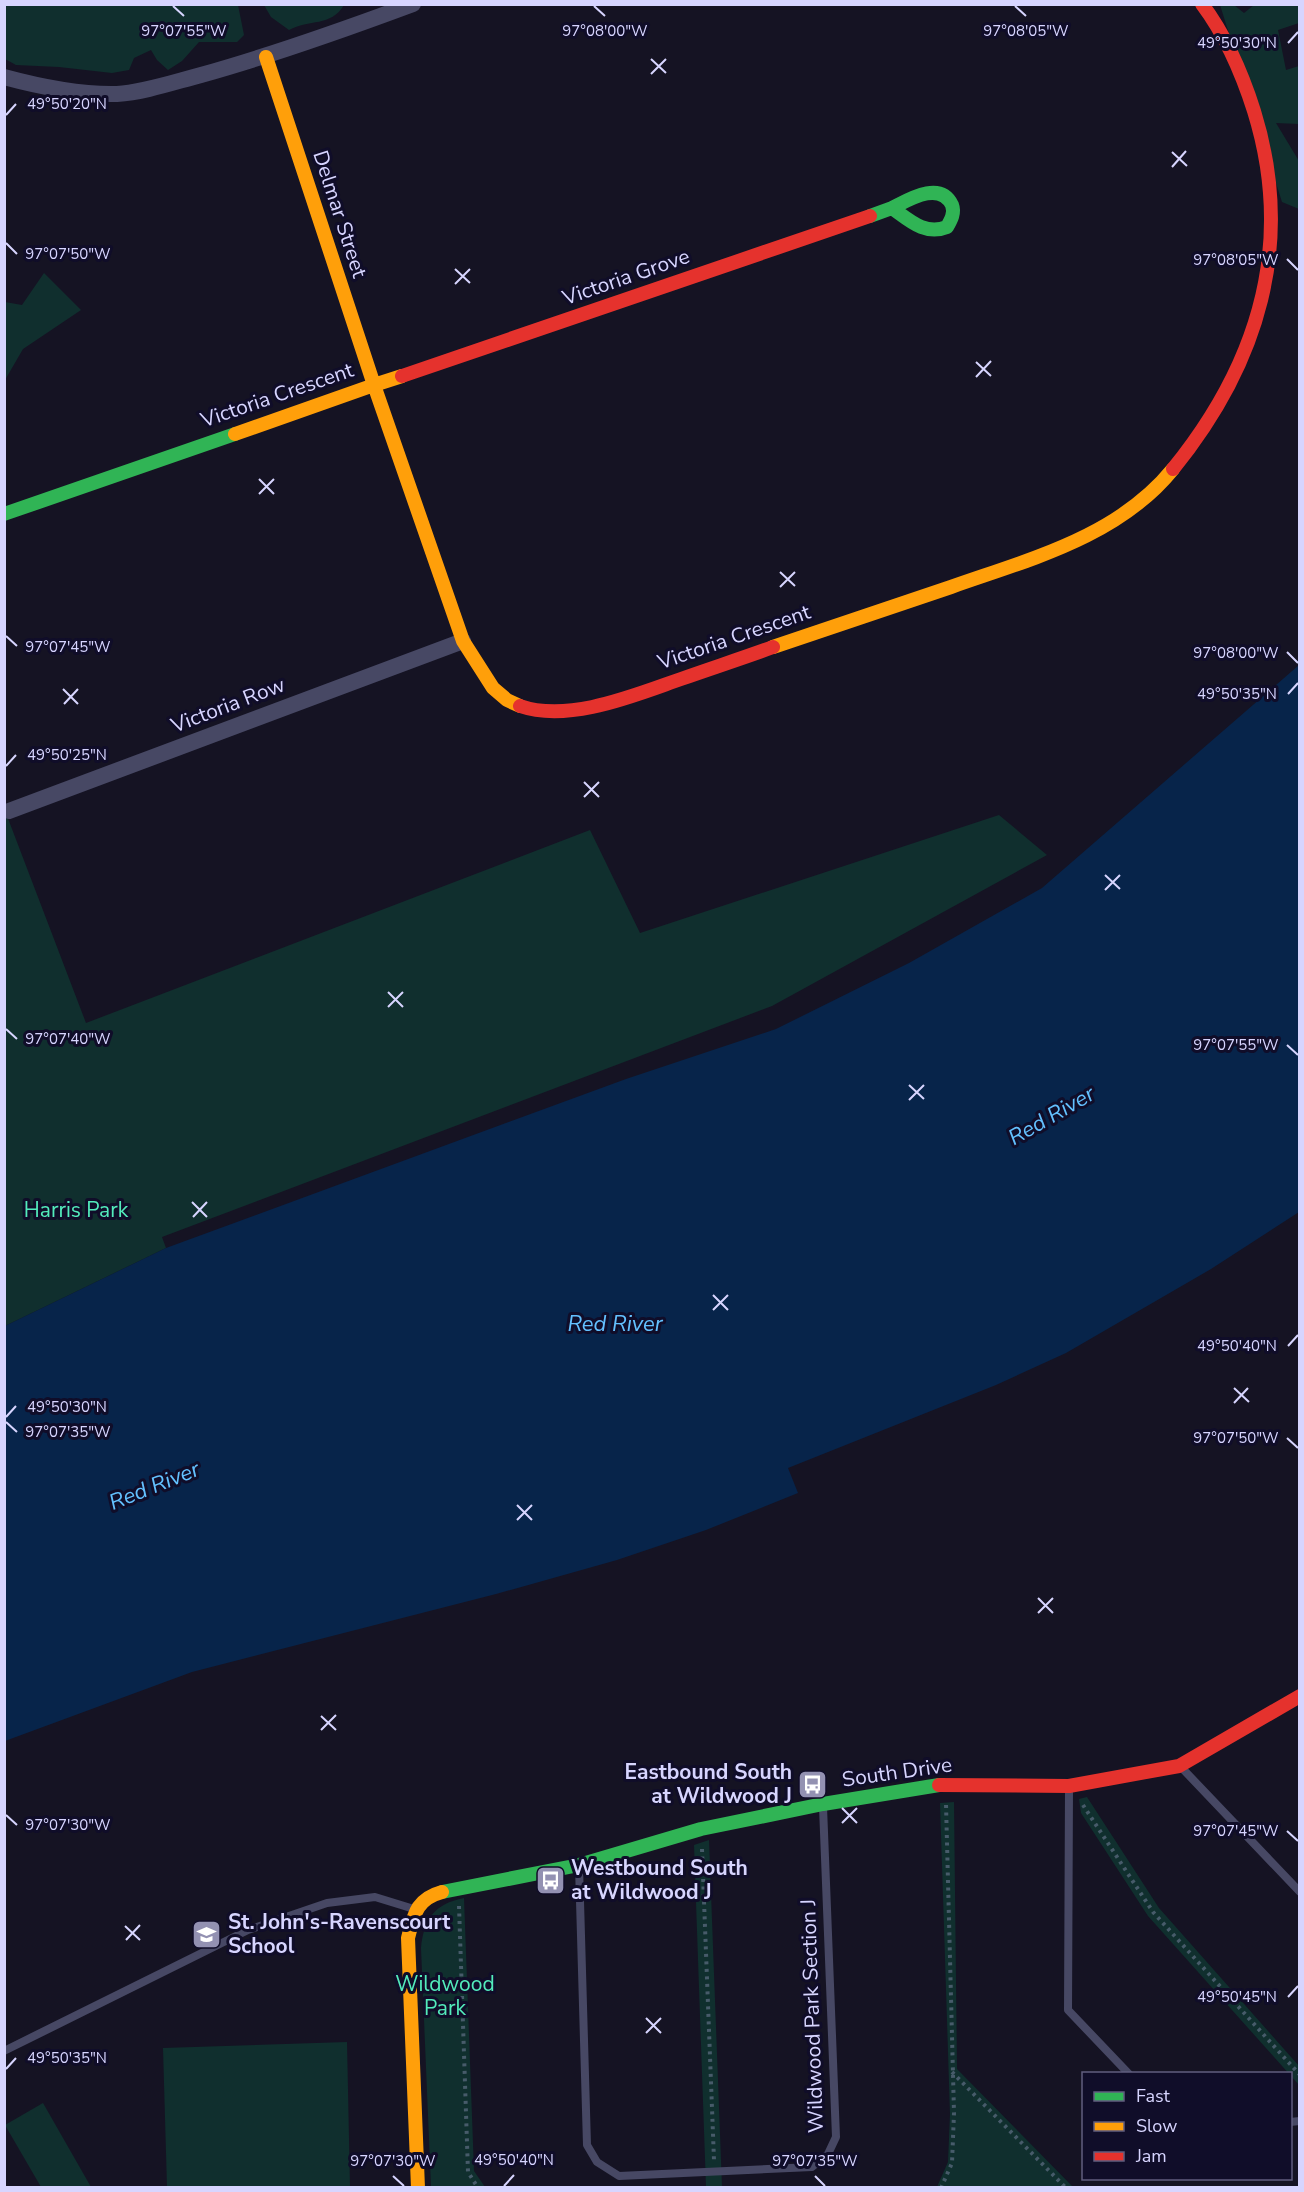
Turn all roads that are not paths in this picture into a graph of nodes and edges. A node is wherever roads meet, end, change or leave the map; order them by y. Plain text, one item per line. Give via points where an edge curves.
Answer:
1 (413, 4) edge
2 (1202, 4) edge
3 (266, 57) junction
4 (4, 77) edge
5 (892, 208) dead end
6 (374, 385) junction
7 (4, 514) edge
8 (463, 641) junction
9 (9, 811) dead end
10 (1299, 1696) edge
11 (1179, 1766) junction
12 (1069, 1786) junction
13 (823, 1804) junction
14 (579, 1865) junction
15 (1299, 1892) edge
16 (414, 1909) junction
17 (4, 2051) edge
18 (1128, 2072) edge
19 (418, 2187) edge

1 - 3 street
2 - 8 street, Victoria Crescent via 1227,45 1248,92 1265,150 1271,212 1267,278 1250,339 1223,398 1176,465 1146,496 1094,534 1063,548 626,698 583,708 555,711 510,702 481,673
3 - 4 street via 118,94 38,86
3 - 6 street, Delmar Street
5 - 6 street, Victoria Grove
6 - 7 street, Victoria Crescent
6 - 8 street, Victoria Crescent
8 - 9 street, Victoria Row
10 - 11 street, South Drive
11 - 12 street, South Drive
11 - 15 lane
12 - 13 street, South Drive via 946,1784
12 - 18 lane via 1068,2010
13 - 14 street, South Drive via 701,1829
13 - 14 lane, Wildwood Park Section J via 836,2137 828,2154 812,2167 619,2176 597,2162 587,2145
14 - 16 street, South Drive via 434,1894
16 - 17 lane via 375,1897 327,1904 260,1926
16 - 19 street via 408,1938

